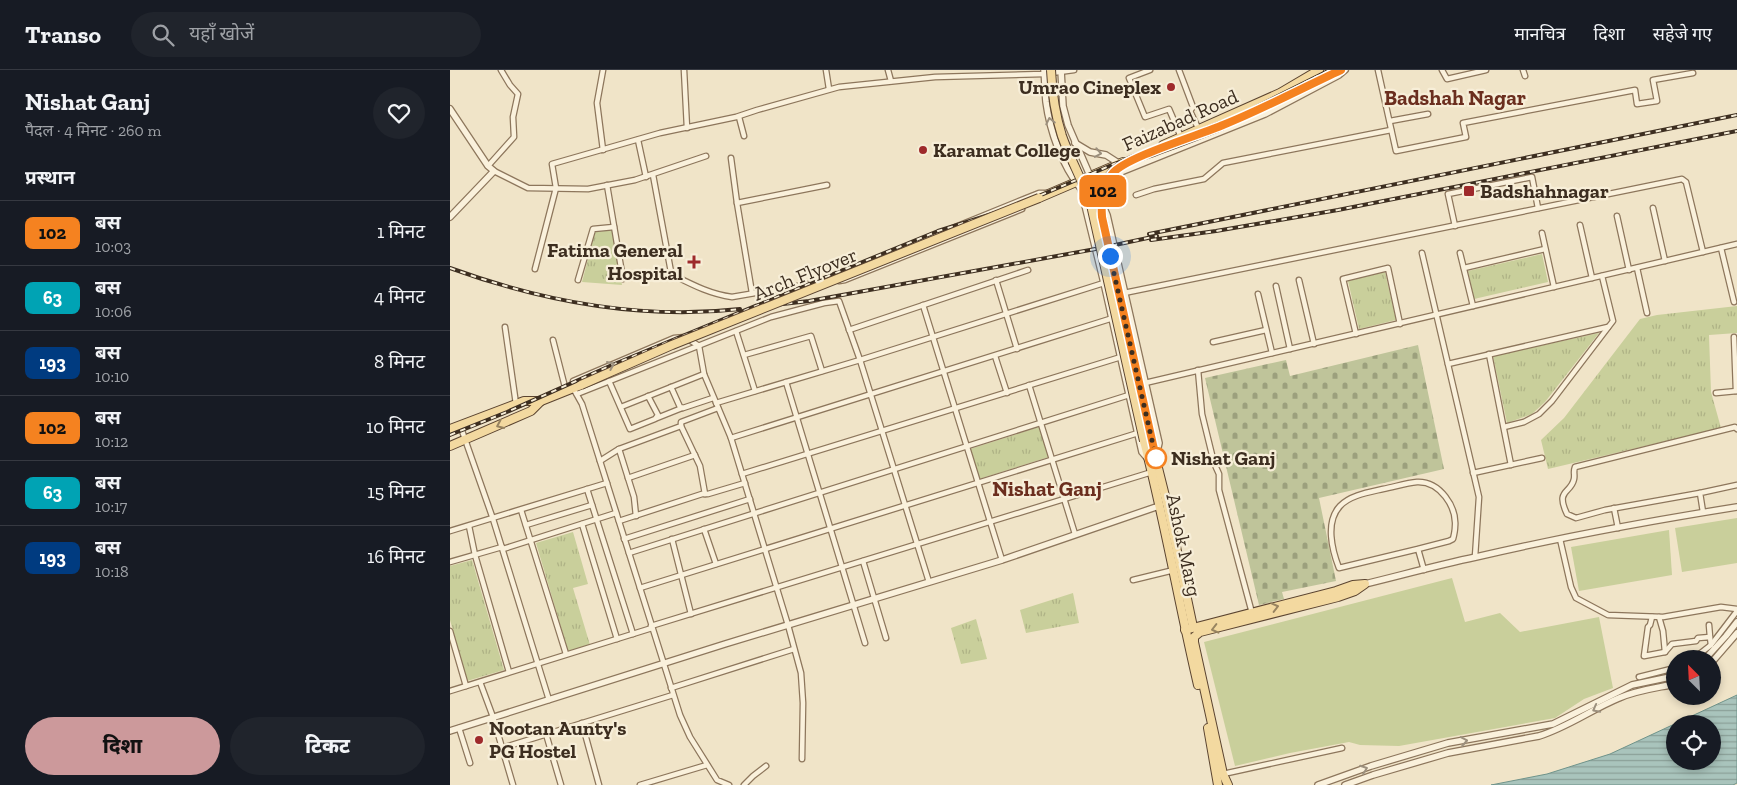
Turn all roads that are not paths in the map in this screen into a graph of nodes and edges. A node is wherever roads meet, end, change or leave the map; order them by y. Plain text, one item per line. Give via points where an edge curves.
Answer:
1 (501, 70) edge
2 (602, 70) edge
3 (684, 70) edge
4 (826, 70) edge
5 (888, 70) edge
6 (1074, 70) edge
7 (1150, 70) edge
8 (1179, 70) edge
9 (1319, 70) edge
10 (1343, 70) edge
11 (1378, 70) edge
12 (1442, 70) edge
13 (1486, 70) edge
14 (1523, 70) edge
15 (1046, 71) edge
16 (1061, 71) edge
17 (1693, 73) dead end
18 (1525, 76) dead end
19 (891, 81) junction
20 (829, 89) junction
21 (450, 108) edge
22 (1428, 114) dead end
23 (739, 117) junction
24 (1390, 121) junction
25 (687, 128) junction
26 (1199, 130) junction
27 (1392, 130) junction
28 (744, 136) dead end
29 (1181, 137) junction
30 (638, 140) junction
31 (1075, 143) junction
32 (603, 150) junction
33 (706, 156) dead end
34 (731, 158) dead end
35 (1120, 164) junction
36 (488, 166) junction
37 (494, 171) junction
38 (652, 176) junction
39 (646, 177) junction
40 (1091, 180) junction
41 (1074, 182) junction
42 (607, 185) junction
43 (826, 185) dead end
44 (556, 188) junction
45 (1081, 189) junction
46 (1051, 193) junction
47 (1136, 195) dead end
48 (737, 203) junction
49 (1538, 208) junction
50 (1653, 208) dead end
51 (450, 216) edge
52 (1617, 216) dead end
53 (1580, 225) dead end
54 (1455, 226) junction
55 (614, 227) junction
56 (1110, 231) junction
57 (1542, 233) dead end
58 (1093, 236) junction
59 (1737, 244) edge
60 (1721, 248) junction
61 (1546, 249) junction
62 (1460, 252) dead end
63 (1703, 252) junction
64 (1116, 253) junction
65 (1422, 253) dead end
66 (1098, 257) junction
67 (1665, 261) junction
68 (1464, 268) junction
69 (1637, 268) junction
70 (535, 269) dead end
71 (1028, 270) dead end
72 (1629, 270) junction
73 (1602, 276) junction
74 (1121, 278) junction
75 (1592, 278) junction
76 (623, 279) dead end
77 (578, 280) dead end
78 (996, 280) junction
79 (1299, 280) dead end
80 (822, 281) junction
81 (1104, 283) junction
82 (1276, 286) dead end
83 (1554, 287) junction
84 (752, 293) junction
85 (1124, 293) junction
86 (1258, 294) dead end
87 (1734, 302) dead end
88 (922, 305) junction
89 (1473, 306) junction
90 (1647, 313) dead end
91 (1006, 314) junction
92 (1129, 314) junction
93 (1437, 315) junction
94 (1112, 318) junction
95 (1400, 324) junction
96 (1608, 327) junction
97 (505, 328) dead end
98 (849, 330) junction
99 (1266, 330) junction
100 (736, 331) junction
101 (1356, 334) junction
102 (933, 337) junction
103 (1734, 337) dead end
104 (552, 340) dead end
105 (1213, 342) dead end
106 (1314, 344) junction
107 (698, 346) junction
108 (1017, 349) junction
109 (1290, 349) junction
110 (1272, 353) junction
111 (1489, 354) junction
112 (744, 355) junction
113 (995, 356) junction
114 (1121, 357) junction
115 (860, 360) junction
116 (1448, 364) junction
117 (1198, 370) junction
118 (822, 371) junction
119 (944, 372) junction
120 (704, 374) junction
121 (609, 381) junction
122 (786, 382) junction
123 (1145, 384) junction
124 (1029, 386) junction
125 (671, 387) junction
126 (572, 391) junction
127 (754, 391) junction
128 (1737, 391) edge
129 (1006, 392) junction
130 (1716, 393) dead end
131 (870, 394) junction
132 (648, 396) junction
133 (1129, 396) junction
134 (541, 400) junction
135 (715, 401) junction
136 (516, 404) junction
137 (621, 407) junction
138 (683, 408) junction
139 (718, 408) junction
140 (956, 408) junction
141 (796, 418) junction
142 (655, 419) junction
143 (1041, 424) junction
144 (460, 425) junction
145 (680, 426) junction
146 (1504, 427) junction
147 (1737, 428) edge
148 (450, 429) edge
149 (882, 431) junction
150 (1138, 434) junction
151 (730, 438) junction
152 (467, 440) junction
153 (1147, 440) junction
154 (450, 446) edge
155 (967, 446) junction
156 (619, 449) junction
157 (807, 454) junction
158 (695, 455) junction
159 (1542, 458) dead end
160 (1152, 459) junction
161 (600, 460) junction
162 (1052, 460) junction
163 (1512, 465) junction
164 (894, 469) junction
165 (1152, 472) junction
166 (1473, 473) junction
167 (742, 474) junction
168 (628, 478) junction
169 (607, 483) junction
170 (745, 483) junction
171 (978, 483) junction
172 (1737, 485) edge
173 (587, 489) junction
174 (819, 493) junction
175 (1700, 493) junction
176 (705, 494) junction
177 (750, 499) junction
178 (1064, 499) junction
179 (592, 504) junction
180 (905, 506) junction
181 (1159, 506) junction
182 (1737, 506) edge
183 (1614, 508) junction
184 (521, 510) junction
185 (1703, 512) junction
186 (616, 513) junction
187 (754, 513) junction
188 (636, 516) junction
189 (494, 518) junction
190 (597, 520) junction
191 (619, 521) junction
192 (990, 522) junction
193 (582, 524) junction
194 (526, 525) junction
195 (469, 526) junction
196 (1618, 528) junction
197 (704, 529) junction
198 (830, 529) junction
199 (450, 531) edge
200 (1075, 534) junction
201 (672, 539) junction
202 (1560, 539) junction
203 (531, 540) junction
204 (624, 540) junction
205 (917, 545) junction
206 (503, 548) junction
207 (765, 549) junction
208 (1418, 549) junction
209 (629, 553) junction
210 (475, 555) junction
211 (1475, 557) junction
212 (1002, 560) junction
213 (863, 561) junction
214 (450, 562) edge
215 (716, 564) junction
216 (843, 568) junction
217 (1174, 570) junction
218 (1424, 570) junction
219 (681, 576) junction
220 (1133, 580) dead end
221 (929, 582) junction
222 (1365, 584) junction
223 (640, 588) junction
224 (777, 588) junction
225 (874, 599) junction
226 (854, 605) junction
227 (1737, 610) edge
228 (1252, 613) junction
229 (691, 614) junction
230 (1652, 617) junction
231 (1659, 617) junction
232 (1737, 622) edge
233 (788, 625) junction
234 (1709, 625) dead end
235 (652, 627) junction
236 (1189, 629) junction
237 (450, 631) edge
238 (1737, 633) edge
239 (632, 634) junction
240 (1710, 637) junction
241 (886, 638) dead end
242 (617, 639) junction
243 (865, 644) dead end
244 (1711, 645) junction
245 (794, 649) junction
246 (1705, 650) edge
247 (1713, 650) edge
248 (1665, 652) junction
249 (1721, 652) edge
250 (566, 654) junction
251 (538, 663) junction
252 (663, 664) junction
253 (1666, 670) edge
254 (509, 672) junction
255 (1639, 677) dead end
256 (1666, 678) edge
257 (480, 682) junction
258 (466, 686) junction
259 (1666, 686) edge
260 (671, 688) junction
261 (450, 691) edge
262 (674, 696) junction
263 (549, 700) junction
264 (493, 717) junction
265 (582, 724) junction
266 (459, 728) junction
267 (450, 731) edge
268 (546, 734) junction
269 (502, 748) junction
270 (1342, 748) dead end
271 (802, 759) dead end
272 (470, 763) dead end
273 (708, 765) junction
274 (766, 766) dead end
275 (1223, 774) junction
276 (513, 785) edge
277 (561, 785) edge
278 (599, 785) edge
279 (640, 785) edge
280 (729, 785) edge
281 (744, 785) edge
282 (1218, 785) edge
283 (1228, 785) edge
284 (1318, 785) edge
285 (1345, 785) edge

1 - 36 street via 518,94 513,117 514,137
2 - 32 street via 597,103
3 - 25 street
4 - 20 street
5 - 19 street
6 - 16 street
7 - 29 street via 1130,78 1145,117 1169,109
8 - 26 street via 1193,107 1190,111
9 - 26 main road, Faizabad Road via 1280,93
10 - 40 street, Faizabad Road via 1265,114
10 - 153 main road, bridge via 1223,125 1137,158 1112,172 1104,185 1102,217
11 - 24 street
12 - 13 street via 1447,79
14 - 18 street
15 - 16 street
15 - 19 street
41 -> 15 street via 1050,124
15 - 153 main road, bridge via 1062,138 1091,205
16 - 31 street, Ashok Marg via 1064,106
17 - 27 street via 1653,80 1657,101 1637,104 1635,90 1625,91 1463,123 1466,137 1396,151
19 - 20 street
20 - 23 street
21 - 36 street
22 - 24 street
23 - 25 street
23 - 28 street
24 - 27 street
25 - 30 street
26 - 29 main road, Faizabad Road
27 - 47 street via 1223,163 1204,179 1154,188
29 - 35 main road, Faizabad Road
30 - 32 street
30 - 39 street
31 -> 35 street
31 - 40 street, Ashok Marg
32 - 44 street via 552,164
33 - 38 street
34 - 48 street
35 - 40 main road, Faizabad Road
36 - 37 street
37 - 44 street via 528,188
37 - 51 street
38 - 39 street
38 - 84 street via 673,275 720,295 732,297
39 - 42 street
40 - 41 main road, Faizabad Road
40 - 45 street, Faizabad Road
40 - 56 street, Ashok Marg via 1107,215
41 - 45 street
41 - 46 main road, Faizabad Road
42 - 44 street via 588,189
42 - 55 street
43 - 48 street
44 - 70 street
45 - 58 street, Ashok Marg
46 - 80 street via 1038,193
46 - 80 street via 1045,199 881,267 845,280
46 - 126 main road, Arch Flyover, bridge via 681,341
48 - 84 street
49 - 54 street
49 - 54 street via 1532,177 1448,194
49 - 63 street via 1682,179 1686,182
50 - 67 street
52 - 72 street
53 - 75 street
54 - 85 street
55 - 76 street
55 - 77 street via 593,230
56 - 58 street
56 - 64 street, Ashok Marg
57 - 61 street
58 - 66 street, Ashok Marg
59 - 60 street
60 - 63 street
60 - 87 street
61 - 68 street
61 - 83 street
62 - 68 street
63 - 67 street
64 - 66 street
64 - 74 street, Ashok Marg
65 - 93 street
66 - 81 street, Ashok Marg
67 - 69 street
68 - 89 street
69 - 72 street
69 - 90 street
71 - 78 street
72 - 73 street
73 - 75 street
73 - 96 street via 1613,321
74 - 81 street
74 - 85 street, Ashok Marg
75 - 83 street
78 - 88 street
78 - 91 street
79 - 106 street
80 - 84 street
81 - 91 street
81 - 94 street, Ashok Marg
82 - 109 street
83 - 89 street
85 - 92 street, Ashok Marg
86 - 99 street
88 - 98 street
88 - 102 street
89 - 93 street
91 - 102 street
91 - 108 street
92 - 94 street
92 - 123 street, Ashok Marg
93 - 95 street
93 - 116 street
94 - 108 street
94 - 114 street, Ashok Marg
95 - 101 street
95 - 101 street via 1388,268 1343,279
96 - 111 street
96 - 146 street via 1539,414
97 - 136 street
98 - 100 street via 839,301 771,317
98 - 115 street
99 - 105 street
99 - 110 street
100 - 107 street
100 - 112 street
101 - 106 street
102 - 115 street
102 - 119 street
103 - 128 street
104 - 126 street
106 - 109 street
107 - 120 street
107 - 121 street
126 -> 107 street via 572,381 674,338 685,337
108 - 113 street
109 - 110 street
110 - 117 street
111 - 116 street
111 - 146 street
112 - 118 street via 811,336
112 - 127 street
113 - 119 street
113 - 129 street
114 - 124 street
114 - 133 street, Ashok Marg
115 - 118 street
115 - 131 street
116 - 166 street
117 - 123 street
117 - 228 street via 1202,414
118 - 122 street
119 - 131 street
119 - 140 street
120 - 125 street
120 - 135 street
121 - 126 street
121 - 137 street
122 - 127 street
122 - 141 street
123 - 160 street, Ashok Marg via 1159,443
124 - 129 street
124 - 143 street
125 - 132 street
125 - 138 street
126 - 134 main road
126 - 161 street via 582,404
127 - 135 street
128 - 130 street
129 - 140 street
131 - 141 street
131 - 149 street
132 - 137 street
132 - 142 street via 658,416
133 - 143 street
133 - 150 street, Ashok Marg
134 - 136 main road
134 -> 152 main road via 531,411
135 - 138 street
135 - 139 street
136 - 144 main road
137 - 142 street via 630,429
138 - 142 street
139 - 145 street via 681,422
139 - 151 street
140 - 149 street
140 - 155 street
141 - 151 street
141 - 157 street
143 - 155 street
143 - 162 street
144 - 148 main road
144 - 152 street
145 - 156 street
145 - 158 street
146 - 163 street
147 - 183 street via 1575,467 1572,485 1564,492 1562,500 1567,514 1576,518
149 - 157 street
149 - 164 street
150 - 160 street, Ashok Marg via 1142,452
150 - 162 street
151 - 167 street
152 - 154 main road
152 - 189 street
153 - 160 main road
155 - 164 street
155 - 171 street
156 - 161 street
156 - 168 street
157 - 167 street
157 - 174 street
158 - 168 street
158 - 176 street
159 - 163 street
160 - 165 main road, Ashok Marg
160 - 236 main road, Ashok Marg via 1167,504
161 - 169 street
162 - 171 street
162 - 178 street
163 - 166 street
164 - 174 street
164 - 180 street
165 - 178 street
165 - 181 main road, Ashok Marg
166 - 211 street via 1478,497
167 - 170 street
168 - 188 street
169 - 173 street
169 - 186 street
170 - 176 street
170 - 177 street
171 - 180 street
171 - 192 street
172 - 175 street
173 - 179 street
173 - 184 street
174 - 187 street
174 - 198 street
175 - 183 street
175 - 185 street
176 - 188 street
177 - 187 street
177 - 204 street
178 - 192 street
178 - 200 street
179 - 190 street
179 - 194 street
180 - 198 street
180 - 205 street
181 - 200 street
181 - 217 main road, Ashok Marg
182 - 185 street
183 - 196 street
184 - 189 street
184 - 194 street
185 - 196 street
186 - 190 street
186 - 191 street
187 - 197 street
187 - 207 street
188 - 191 street
189 - 195 street
189 - 206 street
190 - 193 street
190 - 239 street
191 - 204 street
192 - 205 street
192 - 212 street
193 - 203 street
193 - 242 street
194 - 203 street
195 - 199 street
195 - 210 street
196 - 202 street
197 - 201 street
197 - 215 street
198 - 207 street
198 - 216 street
200 - 212 street
201 - 209 street
201 - 219 street
202 - 211 street
202 - 230 street via 1576,598 1608,615
203 - 206 street
203 - 250 street
204 - 209 street
205 - 213 street
205 - 221 street
206 - 210 street
206 - 251 street
207 - 215 street
207 - 224 street
208 - 208 street via 1453,539 1456,526 1450,503 1442,491 1431,485 1419,482 1360,495 1340,506 1333,520 1331,536 1339,568
208 - 218 street
209 - 223 street
210 - 214 street
210 - 254 street
211 - 218 street
212 - 221 street
213 - 216 street
213 - 225 street
215 - 219 street
216 - 224 street
216 - 226 street
217 - 220 street
217 - 236 main road, Ashok Marg
218 - 222 street
219 - 223 street
219 - 229 street
221 - 225 street
228 -> 222 main road
222 -> 275 main road via 1338,597 1200,632 1194,637
223 - 235 street
224 - 229 street
224 - 233 street
225 - 226 street
225 - 241 street
226 - 233 street
226 - 243 street
227 - 231 street via 1721,607
227 - 244 street
228 - 236 main road
229 - 235 street
230 - 231 street
230 - 248 street via 1644,656
231 - 248 street
232 - 247 street
233 - 245 street
233 - 252 street
234 - 240 street
235 - 239 street
235 - 252 street
236 - 282 main road, Ashok Marg
237 - 258 street
238 - 249 street
239 - 242 street
240 - 244 street
240 - 248 street via 1672,644
242 - 250 street
244 - 246 street
245 - 260 street
245 - 271 street via 801,673
250 - 251 street
251 - 254 street
251 - 263 street
252 - 260 street
252 - 263 street
253 - 255 street
254 - 257 street
284 -> 256 street via 1448,743 1553,724 1632,685
257 - 258 street
257 - 264 street
258 - 261 street
259 -> 285 street via 1626,695 1553,732 1420,761
260 - 262 street
262 - 265 street
262 - 273 street via 690,737
263 - 264 street
264 - 266 street
264 - 269 street
265 - 268 street
265 - 278 street
266 - 267 street
266 - 272 street
268 - 269 street
268 - 277 street
269 - 276 street
270 - 275 street
273 - 279 street
273 - 280 street via 717,780
274 - 281 street
275 - 283 main road

